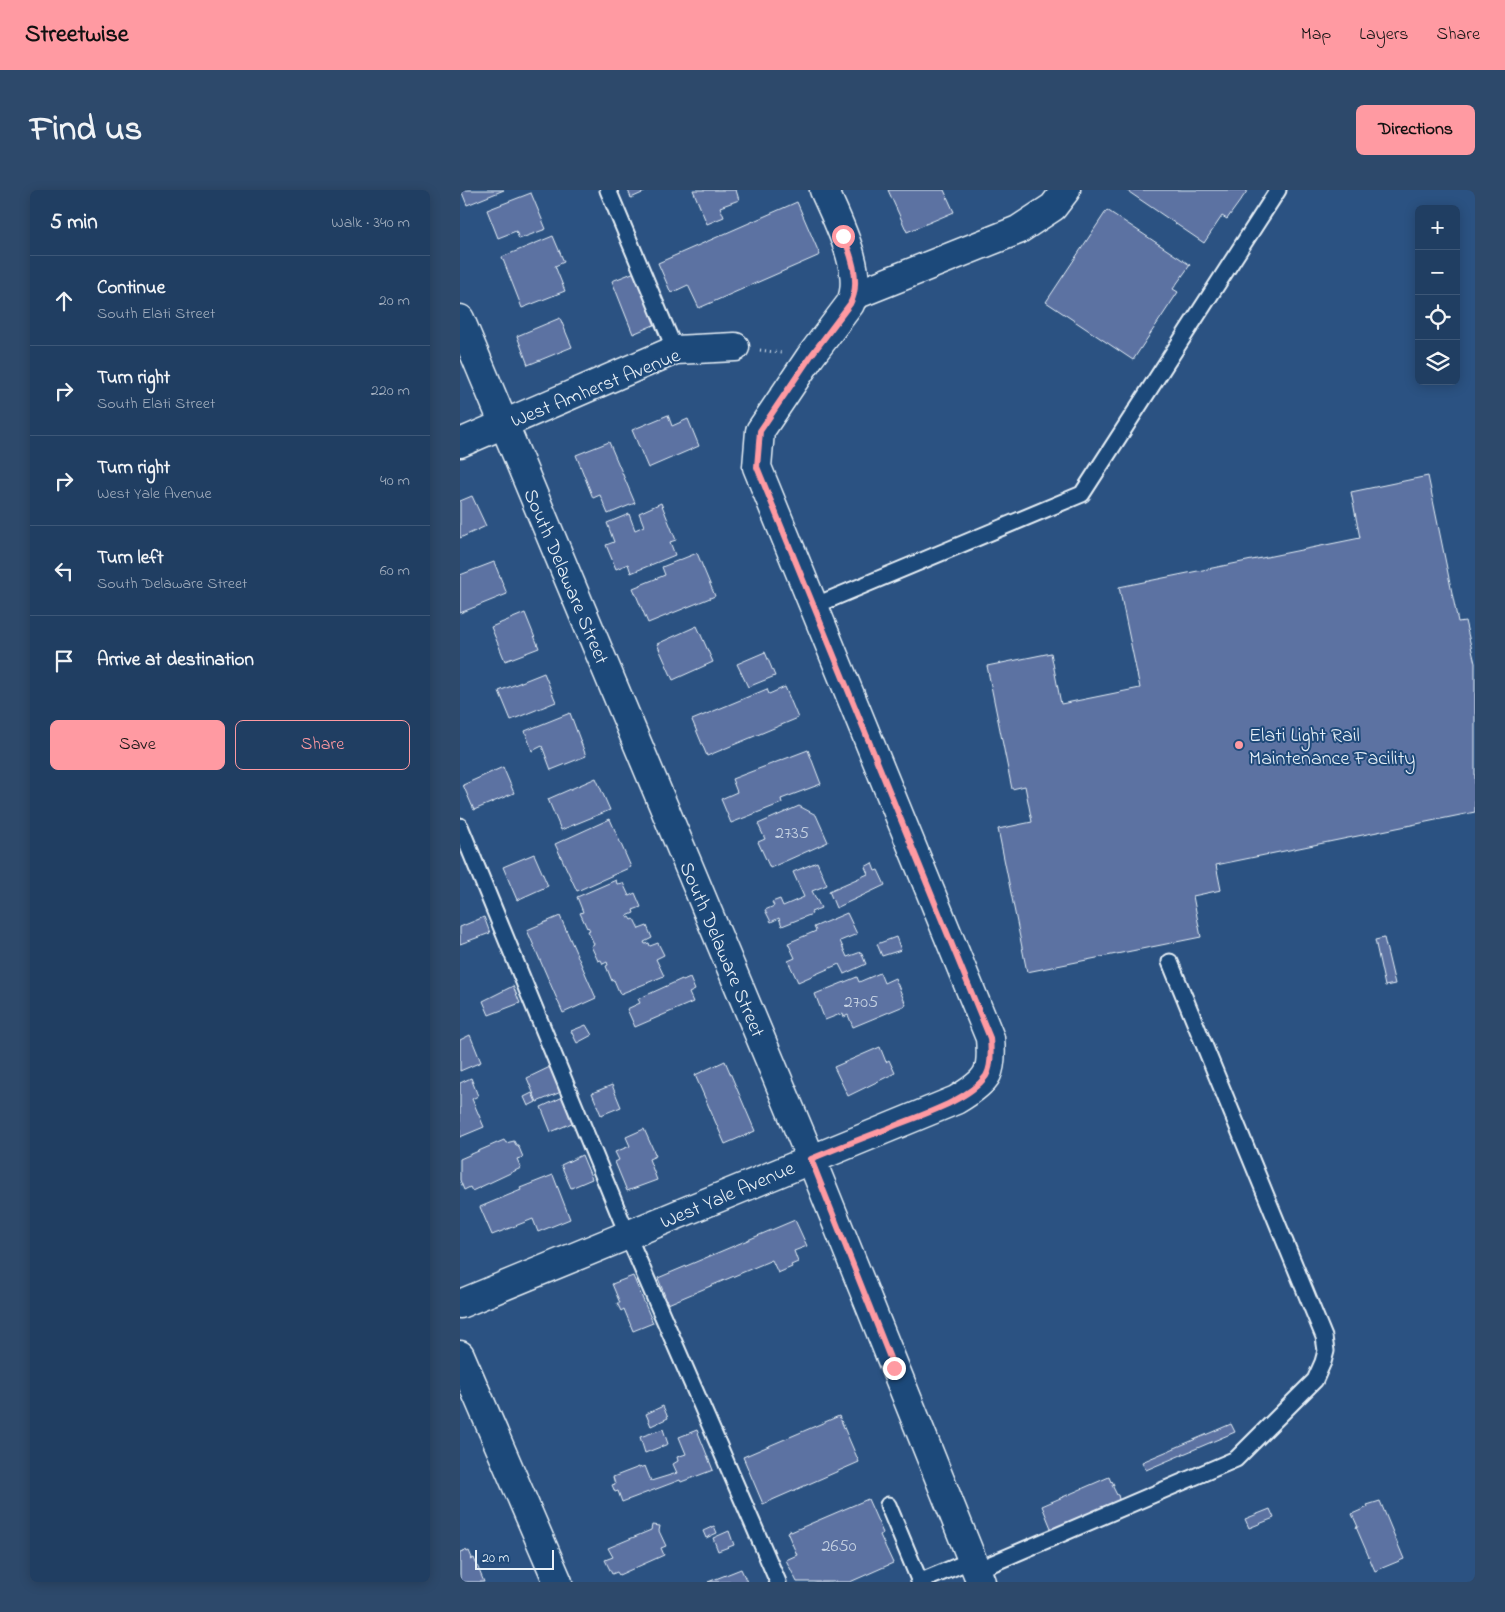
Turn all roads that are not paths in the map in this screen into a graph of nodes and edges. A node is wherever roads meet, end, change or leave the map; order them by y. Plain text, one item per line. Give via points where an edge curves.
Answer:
1 (608, 190) edge
2 (824, 190) edge
3 (1066, 190) edge
4 (1278, 190) edge
5 (855, 295) junction
6 (460, 319) edge
7 (735, 347) road end
8 (675, 350) junction
9 (504, 424) junction
10 (460, 443) edge
11 (814, 606) junction
12 (460, 826) edge
13 (1170, 962) dead end
14 (811, 1159) junction
15 (628, 1236) junction
16 (460, 1304) edge
17 (460, 1355) edge
18 (888, 1505) dead end
19 (977, 1571) edge
20 (558, 1582) edge
21 (778, 1582) edge
22 (919, 1582) edge

1 - 8 lane
2 - 5 street via 852,258
3 - 5 street via 1053,206 1018,230
4 - 11 lane via 1082,494
5 - 11 street via 760,431 757,467
6 - 9 street, South Delaware Street
7 - 8 street, West Amherst Avenue
8 - 9 street, West Amherst Avenue
9 - 10 street, West Amherst Avenue
9 - 14 street, South Delaware Street
11 - 14 street, West Yale Avenue via 990,1038 991,1054 987,1074 956,1100
12 - 15 lane
13 - 19 lane via 1324,1338 1326,1351 1323,1362 1315,1380 1236,1458
14 - 15 street, West Yale Avenue
14 - 19 street, South Delaware Street
15 - 16 street, West Yale Avenue
15 - 21 lane
17 - 20 street
18 - 22 lane
19 - 22 lane

